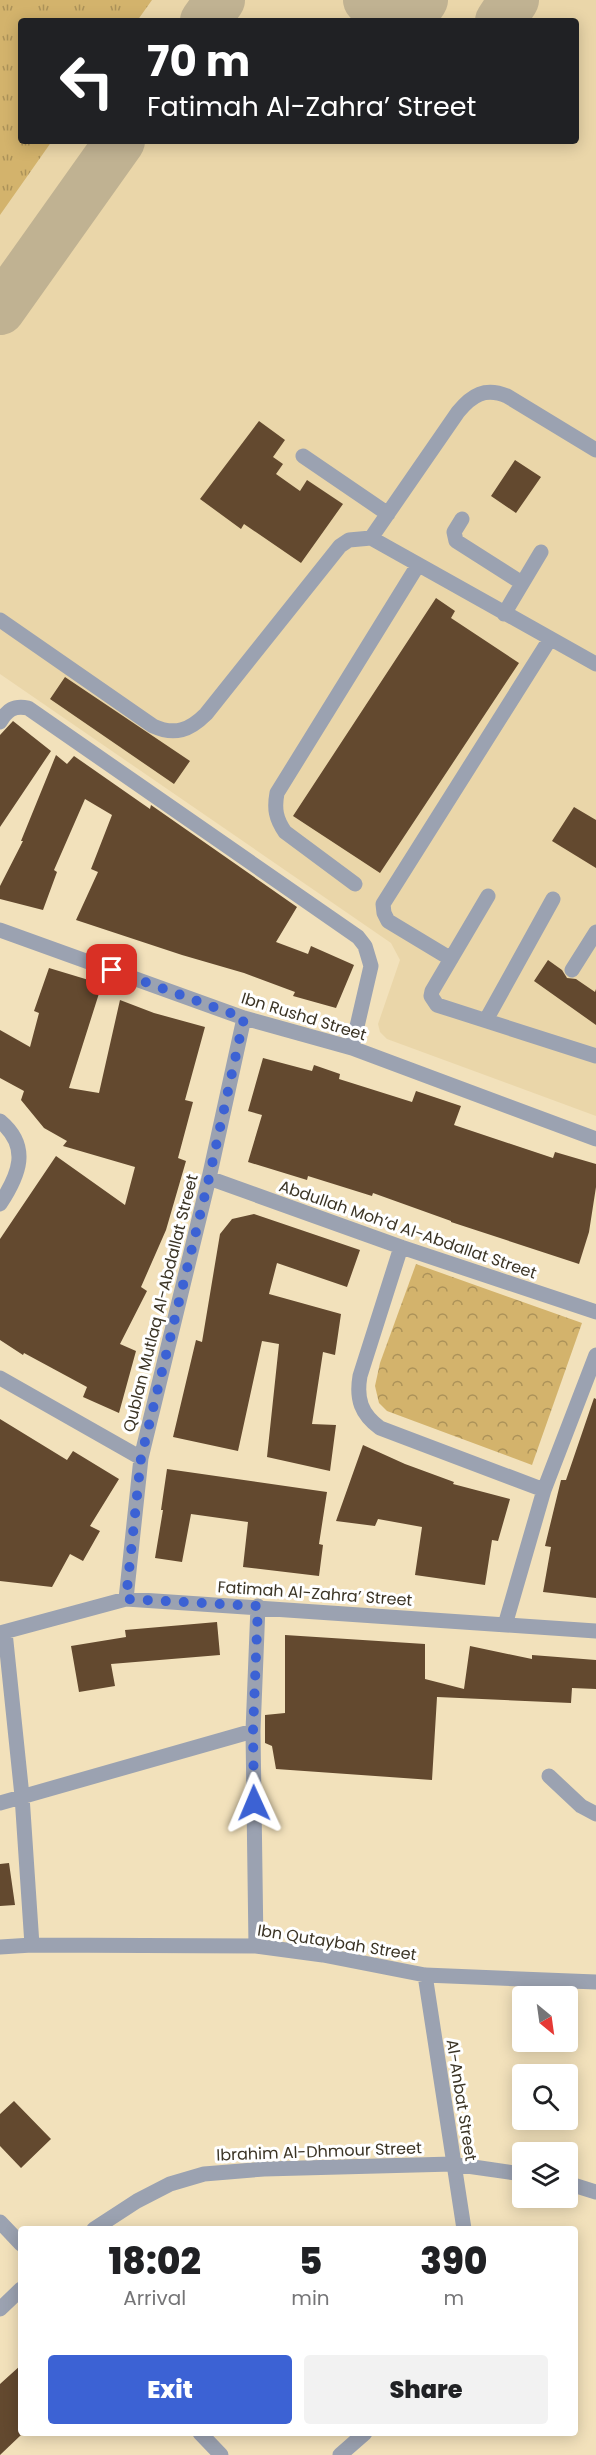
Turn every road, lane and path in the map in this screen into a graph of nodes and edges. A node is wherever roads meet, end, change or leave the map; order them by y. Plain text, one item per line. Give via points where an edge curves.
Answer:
1 (596, 450) edge
2 (303, 456) dead end
3 (388, 514) junction
4 (462, 519) dead end
5 (371, 538) junction
6 (541, 552) dead end
7 (418, 565) junction
8 (522, 583) junction
9 (504, 614) junction
10 (0, 620) edge
11 (550, 639) junction
12 (596, 664) edge
13 (0, 722) edge
14 (355, 884) dead end
15 (488, 896) dead end
16 (553, 899) dead end
17 (0, 930) edge
18 (596, 932) edge
19 (451, 959) junction
20 (572, 969) dead end
21 (244, 1018) junction
22 (486, 1020) junction
23 (352, 1048) junction
24 (596, 1056) edge
25 (0, 1121) edge
26 (596, 1139) edge
27 (209, 1178) junction
28 (0, 1204) edge
29 (401, 1247) junction
30 (596, 1312) edge
31 (596, 1355) edge
32 (0, 1378) edge
33 (141, 1458) junction
34 (544, 1490) junction
35 (126, 1599) junction
36 (258, 1606) junction
37 (505, 1625) junction
38 (596, 1631) edge
39 (2, 1632) edge
40 (253, 1731) junction
41 (549, 1776) dead end
42 (22, 1796) junction
43 (0, 1803) edge
44 (596, 1814) edge
45 (32, 1945) junction
46 (256, 1946) junction
47 (0, 1947) edge
48 (425, 1975) junction
49 (596, 1982) edge
50 (453, 2164) junction
51 (512, 2173) edge
52 (578, 2186) edge
53 (596, 2192) edge
54 (0, 2222) edge
55 (99, 2226) edge
56 (463, 2226) edge
57 (18, 2241) edge
58 (18, 2292) edge
59 (0, 2309) edge
60 (203, 2436) edge
61 (362, 2436) edge
62 (221, 2455) edge
63 (340, 2455) edge

1 - 3 street via 507,396 498,392 474,395
2 - 3 street
3 - 5 street
4 - 8 street via 454,532 456,541
5 - 7 street
5 - 10 street via 340,546 206,714 188,729 176,732 153,726
6 - 8 street
7 - 9 street
7 - 14 street via 277,793 276,814 285,832
8 - 9 street
9 - 11 street
11 - 12 street
11 - 19 street via 383,903 388,921
13 - 23 street via 12,708 28,708 358,937 371,966
15 - 19 street
16 - 22 street
17 - 21 street, Ibn Rushd Street
18 - 20 street
19 - 22 street via 432,991 433,1001
21 - 23 street, Ibn Rushd Street
21 - 27 street, Qublan Mutlaq Al-Abdallat Street
22 - 24 street
23 - 26 street, Ibn Rushd Street
25 - 28 street via 9,1130 19,1153 19,1167
27 - 29 street, Abdullah Moh’d Al-Abdallat Street
27 - 33 street, Qublan Mutlaq Al-Abdallat Street
29 - 30 street, Abdullah Moh’d Al-Abdallat Street
29 - 34 street via 360,1376 362,1410 380,1428
31 - 34 street
32 - 33 street
33 - 35 street, Qublan Mutlaq Al-Abdallat Street
34 - 37 street
35 - 36 street, Fatimah Al-Zahra’ Street
35 - 39 street, Fatimah Al-Zahra’ Street
36 - 37 street, Fatimah Al-Zahra’ Street
36 - 40 street
37 - 38 street, Fatimah Al-Zahra’ Street
39 - 42 street
40 - 42 street
40 - 46 street
41 - 44 street via 581,1806
42 - 43 street
42 - 45 street
45 - 46 street, Ibn Qutaybah Street
45 - 47 street, Ibn Qutaybah Street
46 - 48 street, Ibn Qutaybah Street
48 - 49 street, Ibn Qutaybah Street
48 - 50 street, Al-Anbat Street
50 - 51 street, Ibrahim Al-Dhmour Street
50 - 55 street, Ibrahim Al-Dhmour Street via 204,2174 170,2184
50 - 56 street, Al-Anbat Street
52 - 53 street
54 - 57 street
58 - 59 street
60 - 62 street
61 - 63 street

